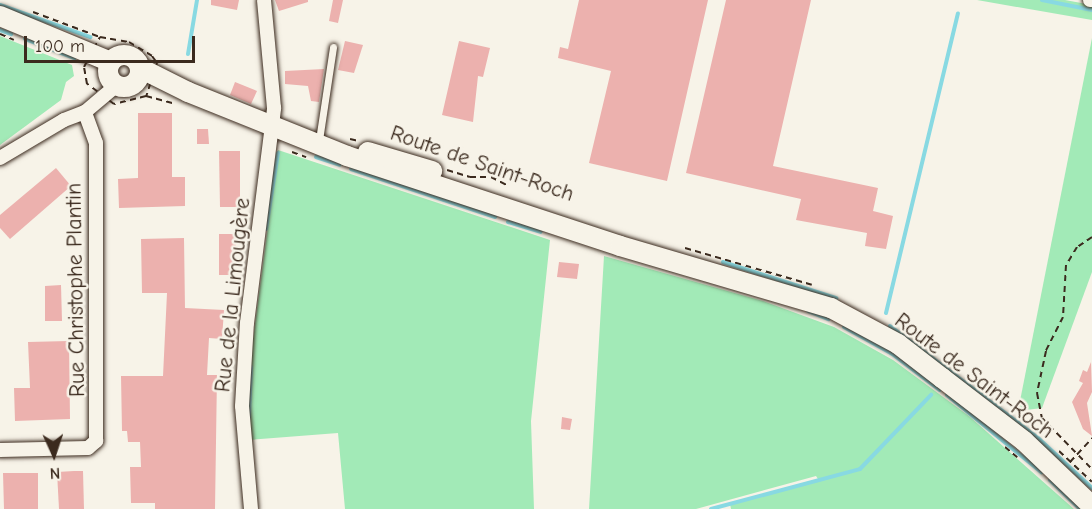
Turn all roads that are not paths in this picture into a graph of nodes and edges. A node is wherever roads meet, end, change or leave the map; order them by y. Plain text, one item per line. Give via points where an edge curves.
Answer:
1 (264, 0) edge
2 (0, 16) edge
3 (333, 47) dead end
4 (111, 62) junction
5 (144, 77) junction
6 (114, 94) junction
7 (85, 112) junction
8 (273, 124) junction
9 (310, 139) junction
10 (0, 158) edge
11 (0, 450) edge
12 (1092, 506) edge
13 (251, 509) edge

1 - 8 street, Rue de la Limougère
2 - 4 street
3 - 9 lane
4 - 5 street via 119,55 130,56
4 - 6 street via 109,77
5 - 6 street
5 - 8 street, Route de Saint-Roch
6 - 7 street
7 - 10 street
7 - 11 street, Rue Christophe Plantin via 96,143 96,441 88,448
8 - 9 street, Route de Saint-Roch
8 - 13 street, Rue de la Limougère via 244,370 244,461
9 - 12 street, Route de Saint-Roch via 501,208 802,297 864,325 897,344 1024,441

